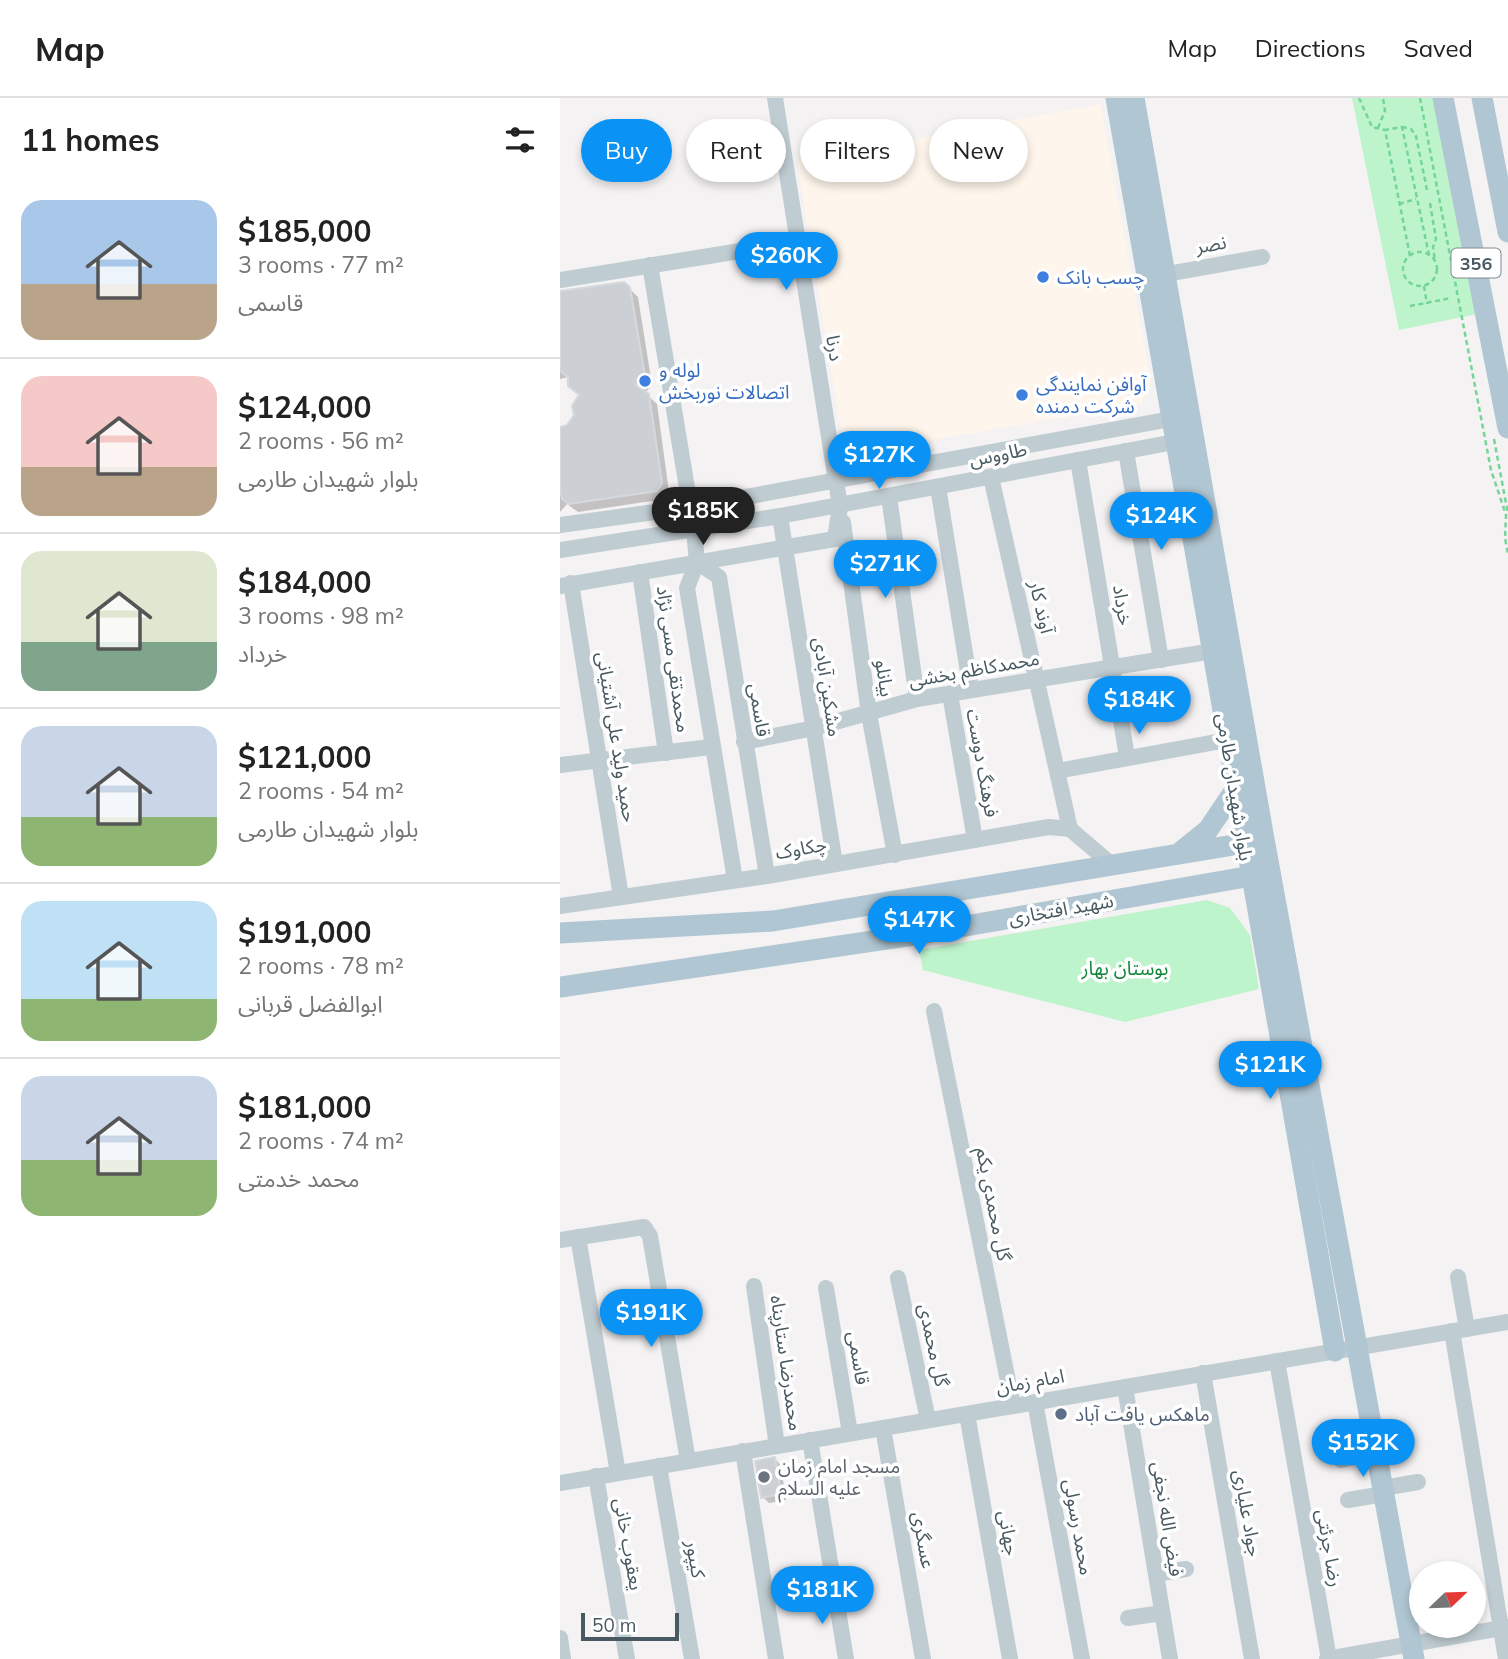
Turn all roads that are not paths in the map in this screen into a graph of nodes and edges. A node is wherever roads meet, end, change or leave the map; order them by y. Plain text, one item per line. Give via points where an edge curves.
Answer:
1 (775, 98) edge
2 (1116, 98) edge
3 (1134, 98) edge
4 (1443, 98) edge
5 (1482, 98) edge
6 (1508, 232) edge
7 (796, 242) junction
8 (1262, 257) dead end
9 (650, 265) junction
10 (1167, 274) junction
11 (560, 280) edge
12 (1183, 417) junction
13 (1508, 428) edge
14 (1186, 440) junction
15 (1126, 452) junction
16 (1078, 460) junction
17 (992, 477) junction
18 (834, 481) junction
19 (938, 487) junction
20 (889, 496) junction
21 (840, 506) junction
22 (691, 507) junction
23 (780, 516) junction
24 (560, 525) edge
25 (694, 530) junction
26 (785, 549) junction
27 (560, 550) edge
28 (697, 562) junction
29 (640, 572) junction
30 (566, 584) edge
31 (1213, 651) junction
32 (1161, 660) junction
33 (1112, 667) junction
34 (1037, 678) junction
35 (971, 690) junction
36 (950, 694) junction
37 (917, 699) junction
38 (869, 714) junction
39 (814, 728) junction
40 (1227, 740) junction
41 (744, 742) junction
42 (711, 747) junction
43 (666, 753) junction
44 (1127, 757) junction
45 (600, 761) junction
46 (560, 765) edge
47 (1057, 771) junction
48 (1237, 787) junction
49 (1070, 829) junction
50 (975, 840) junction
51 (1254, 842) junction
52 (1177, 853) junction
53 (895, 855) junction
54 (835, 864) junction
55 (1111, 864) junction
56 (1260, 874) junction
57 (767, 876) junction
58 (735, 880) junction
59 (621, 897) junction
60 (560, 906) edge
61 (560, 933) edge
62 (560, 987) edge
63 (934, 1011) dead end
64 (578, 1237) junction
65 (560, 1240) edge
66 (1458, 1276) dead end
67 (898, 1278) dead end
68 (754, 1286) dead end
69 (826, 1288) dead end
70 (1508, 1322) edge
71 (1460, 1330) junction
72 (1357, 1347) junction
73 (1335, 1351) junction
74 (1277, 1361) junction
75 (1203, 1373) junction
76 (1125, 1387) junction
77 (1035, 1402) junction
78 (1013, 1406) junction
79 (967, 1413) junction
80 (928, 1420) junction
81 (883, 1428) junction
82 (850, 1433) junction
83 (810, 1440) junction
84 (778, 1446) junction
85 (743, 1451) junction
86 (1376, 1452) junction
87 (1341, 1460) dead end
88 (688, 1461) junction
89 (659, 1466) junction
90 (618, 1473) junction
91 (596, 1476) junction
92 (1418, 1482) dead end
93 (560, 1483) edge
94 (1383, 1491) junction
95 (1348, 1500) dead end
96 (1186, 1569) dead end
97 (1156, 1574) junction
98 (1162, 1613) junction
99 (1128, 1618) dead end
100 (1504, 1628) edge
101 (560, 1638) edge
102 (1413, 1652) edge
103 (563, 1659) edge
104 (627, 1659) edge
105 (692, 1659) edge
106 (776, 1659) edge
107 (846, 1659) edge
108 (923, 1659) edge
109 (1010, 1659) edge
110 (1082, 1659) edge
111 (1170, 1659) edge
112 (1252, 1659) edge
113 (1328, 1659) edge
114 (1506, 1659) edge

1 - 7 street, درنا
2 - 12 main road, بلوار شهیدان طارمی
3 - 10 main road, بلوار شهیدان طارمی
4 - 13 main road, 356
5 - 6 main road, 356
7 - 9 street
7 - 18 street, درنا
8 - 10 street, نصر
9 - 11 street
9 - 22 street
10 - 12 main road, بلوار شهیدان طارمی
12 - 14 main road, بلوار شهیدان طارمی
12 - 18 street, طاووس
14 - 15 street, طاووس
14 - 31 main road, بلوار شهیدان طارمی
14 - 51 main road, بلوار شهیدان طارمی
15 - 16 street, طاووس
15 - 32 street
16 - 17 street, طاووس
16 - 33 street, خرداد
17 - 19 street, طاووس
17 - 34 street, آوند کار
18 - 21 street, درنا
18 - 22 street, طاووس
19 - 20 street, طاووس
19 - 35 street
20 - 21 street, طاووس
20 - 37 street
21 - 23 street, طاووس
21 - 26 street via 835,539
21 - 38 street, بیانلو
22 - 24 street, طاووس
22 - 25 street
23 - 25 street, طاووس
23 - 26 street, مشکین آبادی
25 - 27 street, طاووس
25 - 28 street
26 - 28 street
26 - 39 street, مشکین آبادی
28 - 29 street
28 - 41 street, قاسمی via 719,577
28 - 42 street via 687,588
29 - 30 street
29 - 43 street, محمدتقی مسی نژاد
30 - 45 street, حمید ولید علی آشتیانی
31 - 32 street, محمدکاظم بخشی
31 - 40 main road, بلوار شهیدان طارمی
32 - 33 street, محمدکاظم بخشی
33 - 34 street, محمدکاظم بخشی
33 - 44 street, خرداد
34 - 35 street, محمدکاظم بخشی
34 - 47 street, آوند کار
35 - 36 street, محمدکاظم بخشی
36 - 37 street, محمدکاظم بخشی
36 - 50 street, فرهنگ دوست
37 - 38 street, محمدکاظم بخشی
38 - 39 street, محمدکاظم بخشی
38 - 53 street, بیانلو
39 - 41 street, محمدکاظم بخشی
39 - 54 street, مشکین آبادی
40 - 44 street
40 - 48 main road, بلوار شهیدان طارمی
41 - 57 street, قاسمی
42 - 43 street
42 - 58 street
43 - 45 street
44 - 47 street
45 - 46 street
45 - 59 street, حمید ولید علی آشتیانی
47 - 49 street, آوند کار
48 - 51 main road, بلوار شهیدان طارمی
48 - 52 main road via 1208,830
49 - 50 street, چکاوک via 1049,827
49 - 55 street
50 - 53 street, چکاوک
51 - 52 main road, شهید افتخاری
51 - 56 main road, بلوار شهیدان طارمی
52 - 55 main road, شهید افتخاری
53 - 54 street, چکاوک
54 - 57 street, چکاوک
55 - 61 main road, شهید افتخاری via 773,920
56 - 62 main road, شهید افتخاری via 914,935
56 - 72 main road, بلوار شهیدان طارمی
56 - 73 main road, بلوار شهیدان طارمی
57 - 58 street, چکاوک
58 - 59 street, چکاوک
59 - 60 street, چکاوک
63 - 78 street, گل محمدی یکم
64 - 65 street
64 - 88 street via 644,1227 650,1236
64 - 90 street
66 - 71 street
67 - 80 street, گل محمدی
68 - 84 street, محمدرضا ستارپناه
69 - 82 street, قاسمی
70 - 71 street, امام زمان
71 - 72 street, امام زمان
71 - 100 street
72 - 73 street, امام زمان
72 - 86 main road, بلوار شهیدان طارمی
73 - 74 street, امام زمان
74 - 75 street, امام زمان
74 - 113 street, رضا جرئتی
75 - 76 street, امام زمان
75 - 112 street, جواد علیاری
76 - 77 street, امام زمان
76 - 97 street, فیض الله نجفی
77 - 78 street, امام زمان
77 - 110 street, محمد رسولی
78 - 79 street, امام زمان
79 - 80 street, امام زمان
79 - 109 street, جهانی
80 - 81 street, امام زمان
81 - 82 street, امام زمان
81 - 108 street, عسگری
82 - 83 street, امام زمان
83 - 84 street, امام زمان
83 - 107 street
84 - 85 street, امام زمان
85 - 88 street, امام زمان
85 - 106 street
86 - 87 street
86 - 94 main road, بلوار شهیدان طارمی
88 - 89 street, امام زمان
89 - 90 street, امام زمان
89 - 105 street, کیپور
90 - 91 street, امام زمان
91 - 93 street, امام زمان
91 - 104 street, یعقوب خانی
92 - 94 street
94 - 95 street
94 - 102 main road, بلوار شهیدان طارمی
96 - 97 street
97 - 98 street, فیض الله نجفی
98 - 99 street
98 - 111 street, فیض الله نجفی
100 - 102 street
100 - 114 street
101 - 103 street
102 - 113 street

